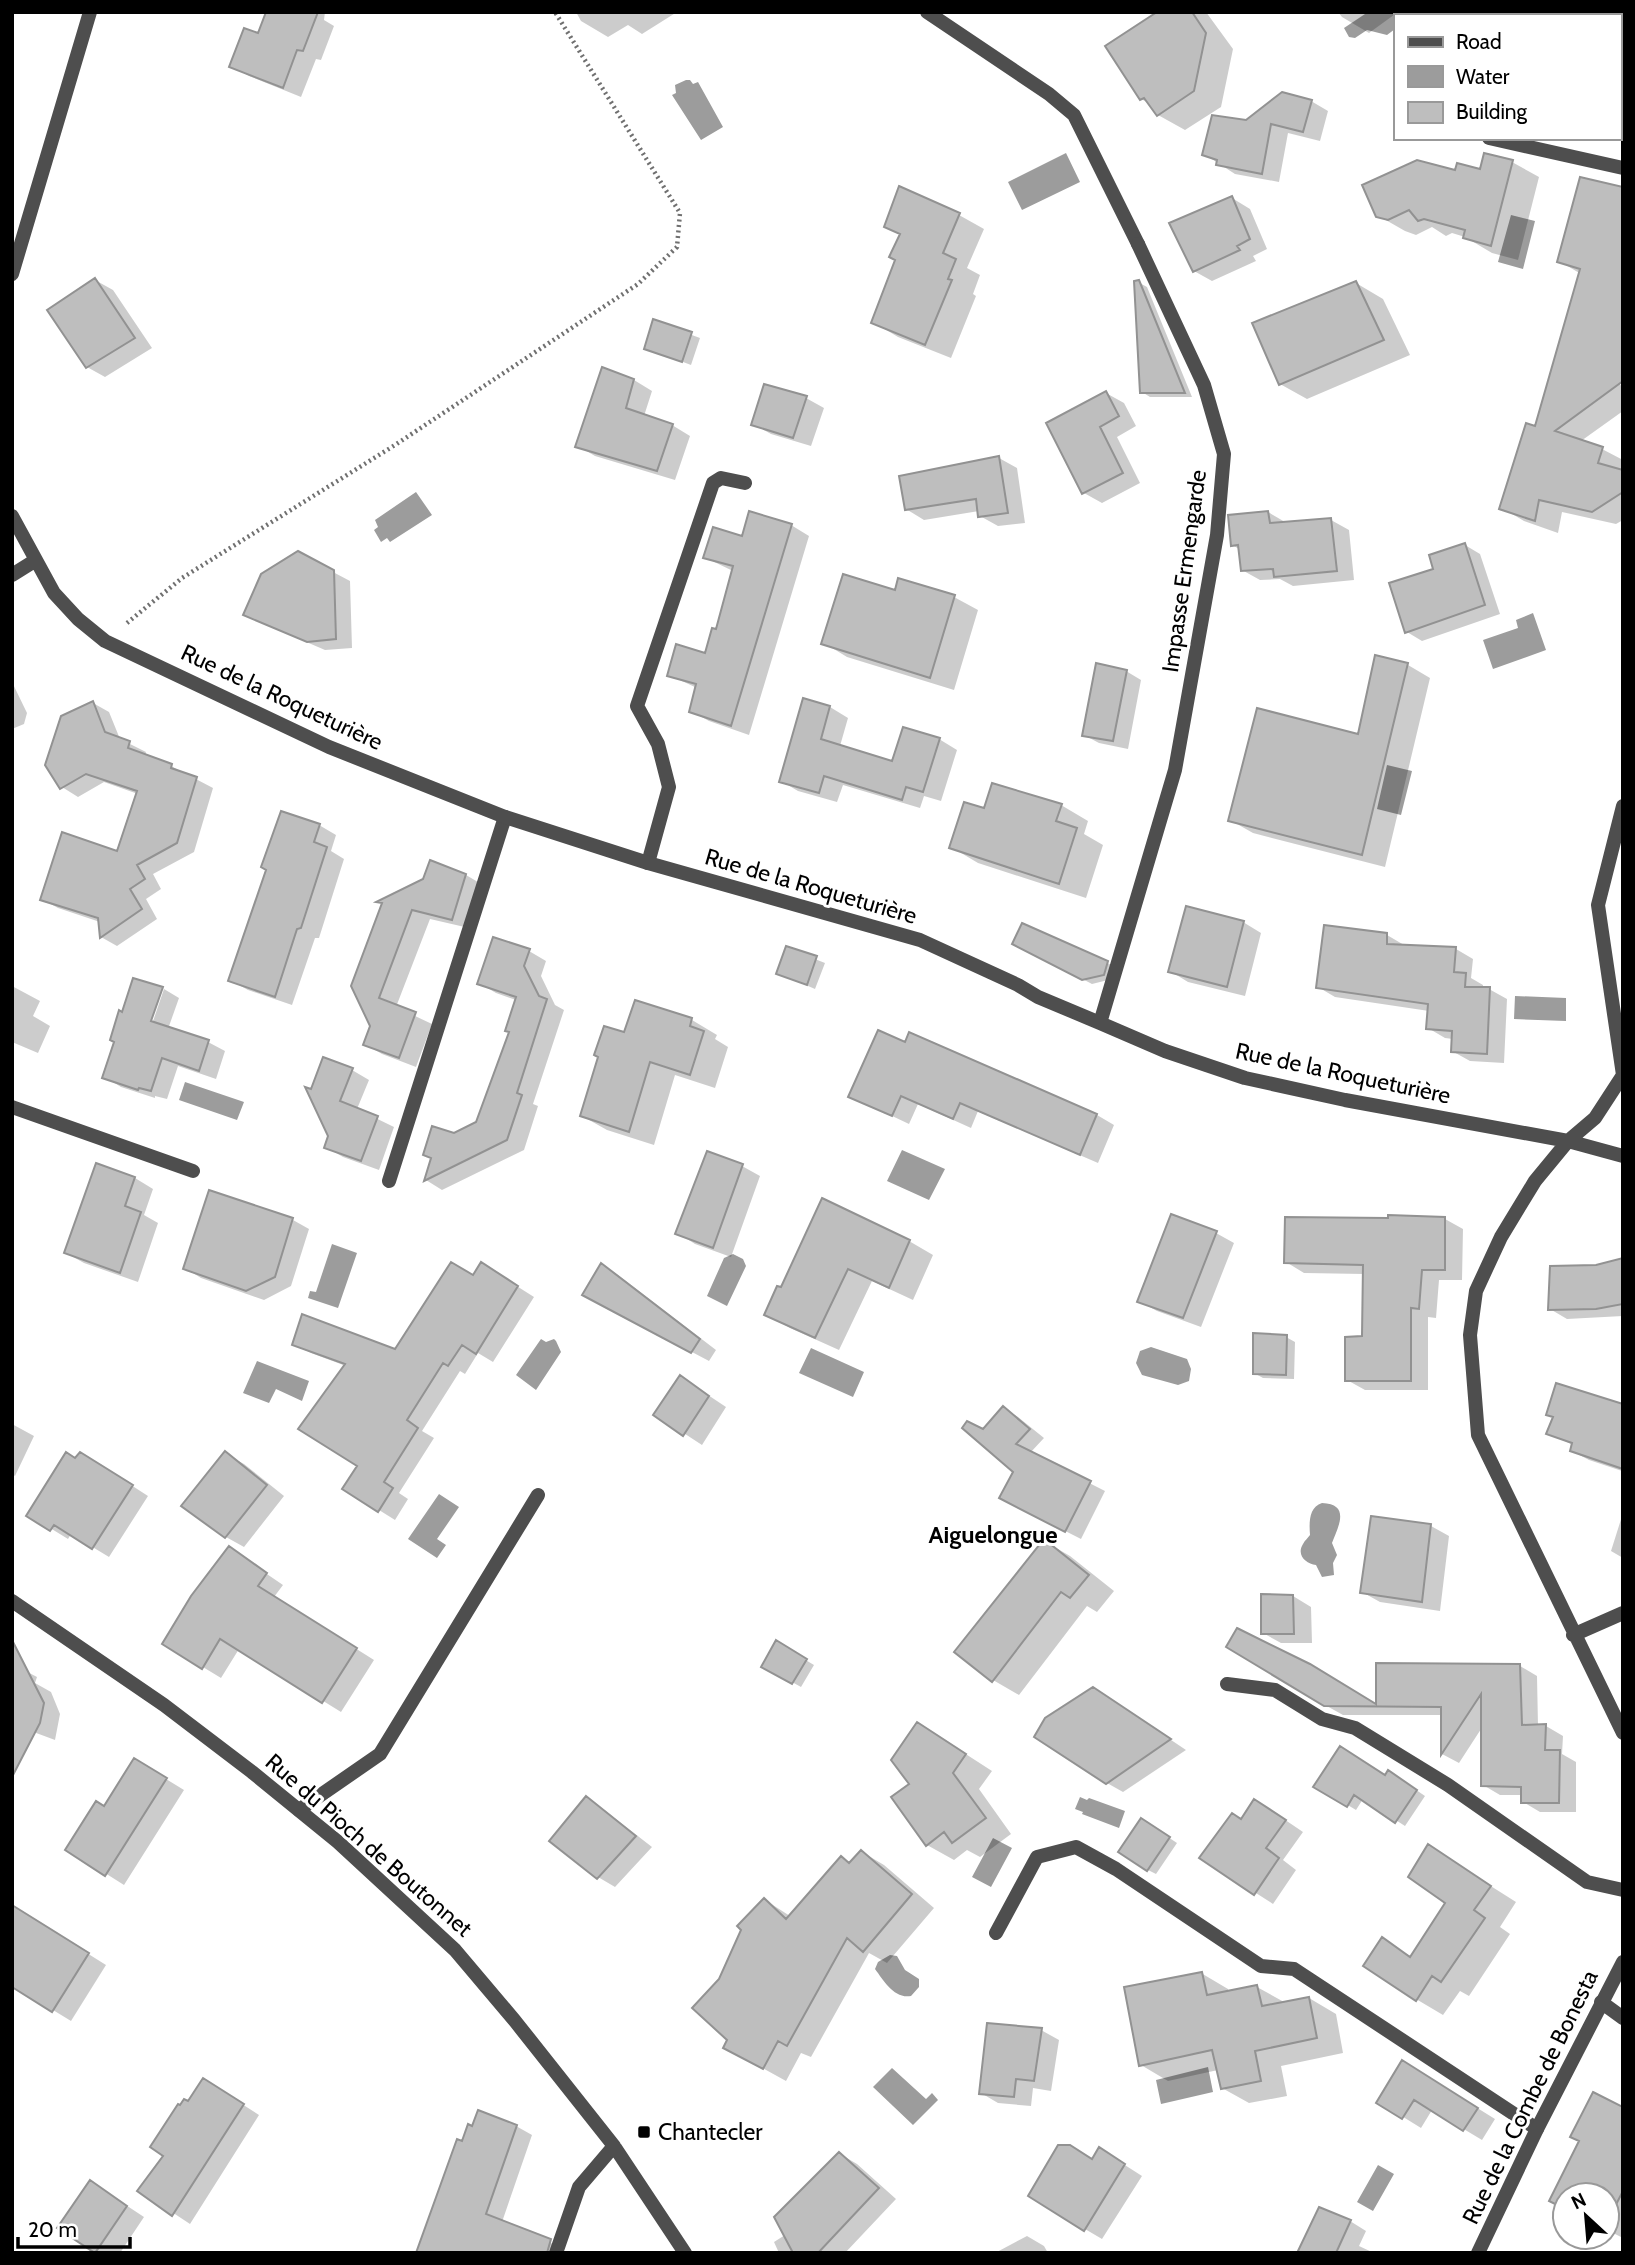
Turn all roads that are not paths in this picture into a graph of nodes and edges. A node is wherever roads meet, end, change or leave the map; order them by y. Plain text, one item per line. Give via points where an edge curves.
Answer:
1 (90, 12) edge
2 (927, 12) edge
3 (1498, 140) edge
4 (1623, 168) edge
5 (12, 274) edge
6 (746, 483) dead end
7 (12, 516) edge
8 (36, 560) junction
9 (12, 575) edge
10 (1623, 806) edge
11 (505, 817) junction
12 (648, 863) junction
13 (1100, 1024) junction
14 (12, 1107) edge
15 (1568, 1142) junction
16 (1623, 1156) edge
17 (193, 1171) dead end
18 (389, 1181) dead end
19 (538, 1495) dead end
20 (12, 1601) edge
21 (1623, 1613) edge
22 (1573, 1635) junction
23 (1227, 1684) dead end
24 (1623, 1733) edge
25 (299, 1810) junction
26 (1623, 1890) edge
27 (996, 1933) dead end
28 (1623, 1962) edge
29 (1601, 2002) junction
30 (1623, 2018) edge
31 (1536, 2129) junction
32 (614, 2146) junction
33 (556, 2253) edge
34 (685, 2253) edge
35 (1478, 2253) edge

1 - 5 street
2 - 13 street, Impasse Ermengarde via 1073,115 1204,385 1224,454 1217,535 1175,770
3 - 4 street
6 - 12 street via 721,478 713,483 637,706 658,744 669,787
7 - 8 street, Rue de la Roqueturière
8 - 9 street
8 - 11 street, Rue de la Roqueturière via 54,593 105,641 329,747
10 - 15 street via 1598,905 1623,1075 1595,1118
11 - 12 street, Rue de la Roqueturière
11 - 18 street
12 - 13 street, Rue de la Roqueturière via 920,940
13 - 15 street, Rue de la Roqueturière via 1245,1078
14 - 17 street
15 - 16 street, Rue de la Roqueturière
15 - 22 street via 1535,1181 1501,1237 1476,1291 1470,1335 1478,1435
19 - 25 street via 380,1754
20 - 25 street, Rue du Pioch de Boutonnet via 163,1706
21 - 22 street
22 - 24 street
23 - 26 street via 1275,1690 1322,1719 1355,1728 1448,1785 1587,1882
25 - 32 street, Rue du Pioch de Boutonnet via 455,1950
27 - 31 street via 1037,1857 1076,1847 1261,1966 1294,1969
28 - 29 street, Rue de la Combe de Bonesta
29 - 30 street
29 - 31 street, Rue de la Combe de Bonesta
31 - 35 street, Rue de la Combe de Bonesta
32 - 33 street via 579,2187
32 - 34 street, Rue du Pioch de Boutonnet

